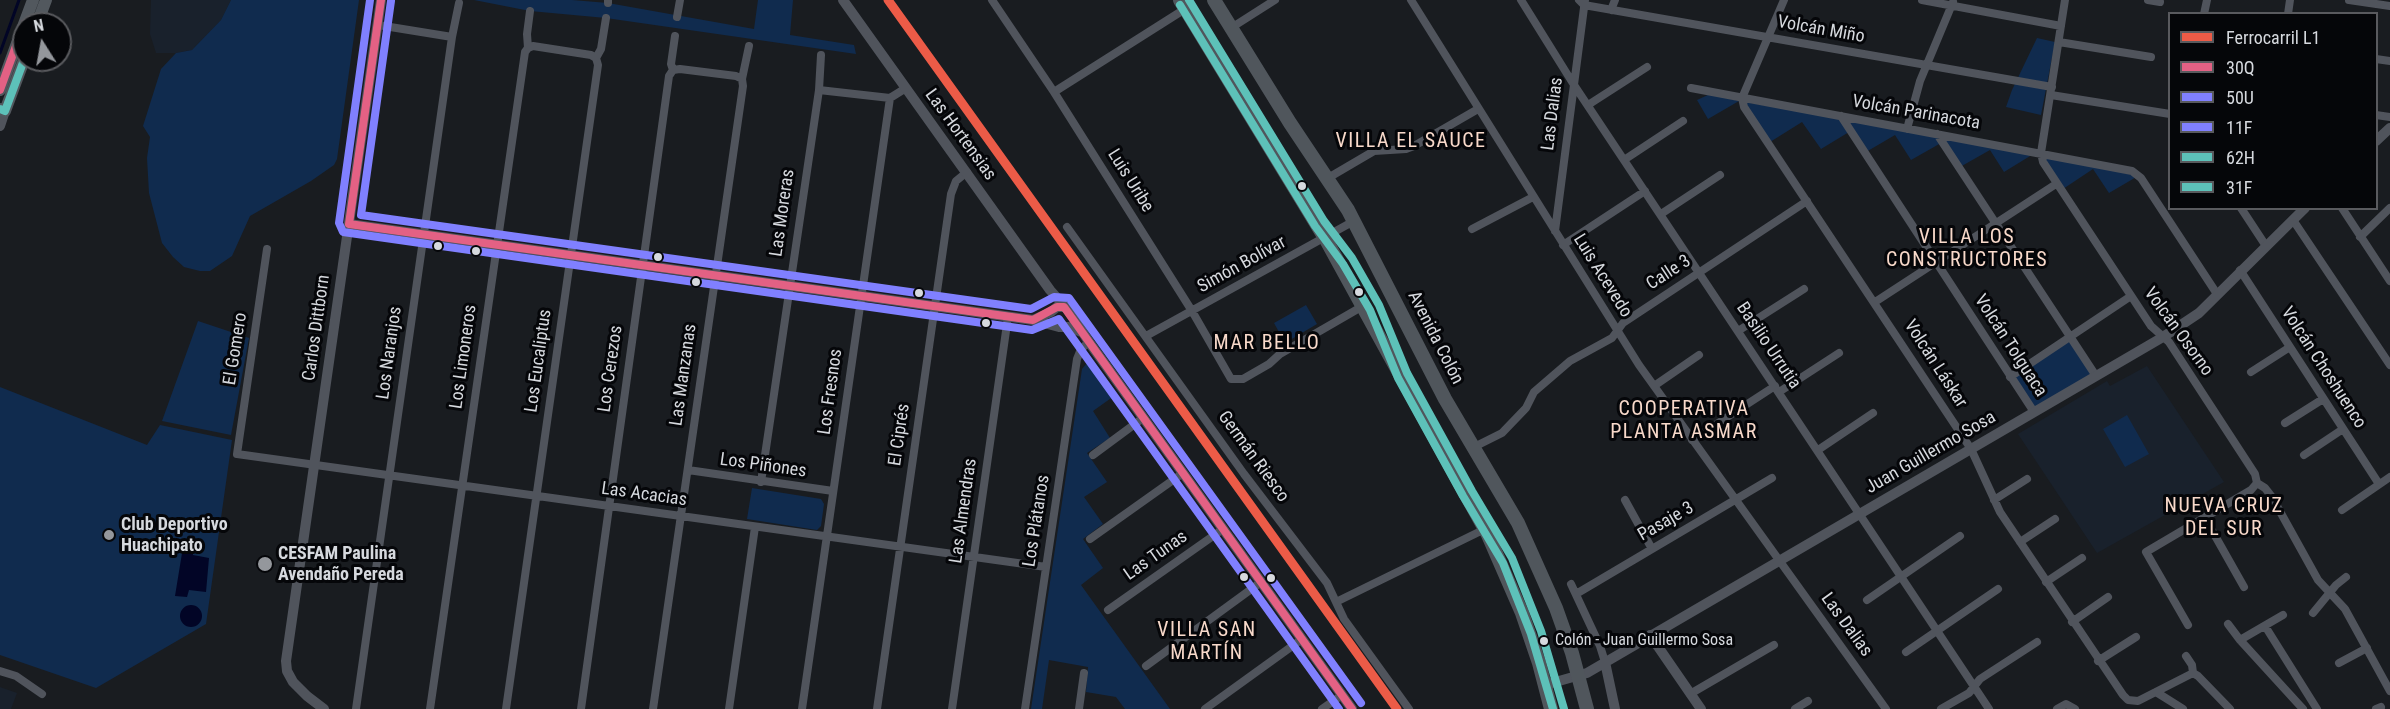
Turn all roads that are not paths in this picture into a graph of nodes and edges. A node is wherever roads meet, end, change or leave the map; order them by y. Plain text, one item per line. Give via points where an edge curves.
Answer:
1 (381, 0) edge
2 (681, 0) edge
3 (843, 0) edge
4 (992, 0) edge
5 (1214, 0) edge
6 (1275, 0) edge
7 (1411, 0) edge
8 (1521, 0) edge
9 (1615, 0) edge
10 (1784, 0) edge
11 (1922, 0) edge
12 (2065, 0) edge
13 (2148, 0) edge
14 (2349, 0) edge
15 (1582, 2) edge
16 (2160, 2) dead end
17 (459, 3) dead end
18 (1952, 3) edge
19 (1183, 5) edge
20 (2390, 6) edge
21 (1611, 10) junction
22 (530, 11) dead end
23 (677, 17) dead end
24 (606, 18) dead end
25 (378, 25) junction
26 (2061, 26) junction
27 (1231, 28) junction
28 (675, 36) dead end
29 (452, 37) junction
30 (1768, 37) junction
31 (2059, 42) junction
32 (749, 46) dead end
33 (528, 48) junction
34 (821, 56) dead end
35 (12, 57) edge
36 (2151, 57) dead end
37 (596, 58) junction
38 (1927, 65) junction
39 (1647, 67) dead end
40 (673, 70) junction
41 (19, 72) edge
42 (742, 79) junction
43 (1574, 85) junction
44 (906, 88) junction
45 (1691, 88) dead end
46 (0, 90) edge
47 (819, 90) junction
48 (2051, 91) junction
49 (1054, 92) junction
50 (891, 98) junction
51 (1742, 98) junction
52 (4, 105) edge
53 (1588, 105) junction
54 (1478, 109) junction
55 (2168, 114) edge
56 (1841, 116) junction
57 (1683, 121) dead end
58 (0, 126) edge
59 (2390, 128) edge
60 (1907, 129) junction
61 (1937, 134) junction
62 (2378, 139) edge
63 (2041, 153) junction
64 (1624, 160) junction
65 (967, 172) junction
66 (1720, 176) dead end
67 (1328, 178) junction
68 (2056, 184) junction
69 (1645, 191) junction
70 (1533, 196) junction
71 (1807, 201) junction
72 (2390, 208) edge
73 (2242, 210) edge
74 (2303, 210) edge
75 (2343, 210) edge
76 (1661, 214) junction
77 (2293, 220) junction
78 (1354, 221) junction
79 (349, 224) junction
80 (1996, 224) junction
81 (1066, 227) dead end
82 (1472, 229) dead end
83 (1554, 232) junction
84 (424, 234) junction
85 (2360, 237) junction
86 (1325, 238) junction
87 (497, 245) junction
88 (1563, 245) junction
89 (2266, 246) junction
90 (267, 249) dead end
91 (571, 255) junction
92 (1936, 262) junction
93 (643, 265) junction
94 (2240, 270) junction
95 (1700, 273) junction
96 (716, 275) junction
97 (2389, 276) edge
98 (789, 286) junction
99 (1803, 289) dead end
100 (1050, 290) junction
101 (2217, 294) junction
102 (861, 296) junction
103 (2131, 296) junction
104 (1875, 303) junction
105 (935, 306) junction
106 (1363, 306) junction
107 (1052, 311) junction
108 (1068, 311) junction
109 (1192, 311) junction
110 (1008, 317) junction
111 (1033, 320) junction
112 (1059, 326) junction
113 (1738, 330) junction
114 (1082, 332) junction
115 (1617, 332) junction
116 (1146, 336) junction
117 (2070, 337) junction
118 (2163, 337) junction
119 (1089, 342) junction
120 (2290, 347) junction
121 (1839, 353) dead end
122 (1699, 355) dead end
123 (2390, 365) edge
124 (2251, 372) dead end
125 (2010, 376) junction
126 (2096, 376) junction
127 (1654, 386) junction
128 (1777, 389) junction
129 (2323, 399) junction
130 (2034, 412) junction
131 (1873, 413) dead end
132 (1143, 418) junction
133 (2285, 423) dead end
134 (2343, 429) junction
135 (1692, 440) junction
136 (1474, 447) junction
137 (1971, 449) junction
138 (1818, 450) junction
139 (237, 454) joint
140 (1092, 454) dead end
141 (2304, 455) dead end
142 (314, 465) junction
143 (688, 471) junction
144 (1183, 473) junction
145 (390, 476) junction
146 (2390, 477) edge
147 (1772, 478) dead end
148 (2027, 479) dead end
149 (761, 482) junction
150 (2257, 483) junction
151 (2379, 484) junction
152 (462, 486) junction
153 (833, 491) junction
154 (536, 496) junction
155 (1625, 500) dead end
156 (1736, 500) junction
157 (1994, 500) junction
158 (609, 507) junction
159 (2342, 510) dead end
160 (1860, 514) junction
161 (680, 517) junction
162 (2205, 518) junction
163 (2055, 519) dead end
164 (754, 527) junction
165 (1223, 529) junction
166 (1485, 529) junction
167 (1960, 536) dead end
168 (827, 538) junction
169 (1090, 539) dead end
170 (2020, 542) junction
171 (900, 548) junction
172 (1652, 549) junction
173 (2082, 558) dead end
174 (973, 559) junction
175 (1779, 560) junction
176 (1046, 567) junction
177 (1901, 576) junction
178 (2346, 577) dead end
179 (1261, 582) junction
180 (2046, 582) junction
181 (1571, 584) dead end
182 (2244, 587) dead end
183 (1998, 589) dead end
184 (2331, 592) junction
185 (1576, 594) junction
186 (2108, 597) dead end
187 (1867, 600) dead end
188 (1336, 602) junction
189 (1108, 610) dead end
190 (2313, 614) dead end
191 (2283, 615) dead end
192 (2072, 622) junction
193 (2228, 624) dead end
194 (2188, 625) dead end
195 (2265, 626) junction
196 (1937, 631) junction
197 (1650, 635) junction
198 (2136, 637) dead end
199 (1302, 639) junction
200 (2240, 640) junction
201 (2037, 642) dead end
202 (1774, 645) dead end
203 (2367, 648) junction
204 (1906, 652) dead end
205 (2186, 656) dead end
206 (2098, 661) junction
207 (1605, 662) junction
208 (2339, 663) dead end
209 (1146, 666) dead end
210 (0, 670) edge
211 (1084, 673) dead end
212 (2193, 673) junction
213 (1579, 677) junction
214 (1545, 685) junction
215 (1974, 687) junction
216 (2390, 691) edge
217 (2156, 692) junction
218 (42, 694) dead end
219 (1690, 694) junction
220 (1342, 695) junction
221 (1808, 701) dead end
222 (324, 709) edge
223 (356, 709) edge
224 (430, 709) edge
225 (506, 709) edge
226 (581, 709) edge
227 (653, 709) edge
228 (729, 709) edge
229 (802, 709) edge
230 (877, 709) edge
231 (952, 709) edge
232 (1025, 709) edge
233 (1079, 709) edge
234 (1205, 709) edge
235 (1322, 709) edge
236 (1352, 709) edge
237 (1409, 709) edge
238 (1551, 709) edge
239 (1587, 709) edge
240 (1615, 709) edge
241 (1701, 709) edge
242 (1795, 709) edge
243 (1886, 709) edge
244 (1941, 709) edge
245 (1989, 709) edge
246 (2057, 709) edge
247 (2075, 709) edge
248 (2183, 709) edge
249 (2230, 709) edge
250 (2303, 709) edge
251 (2317, 709) edge

1 - 25 street, Carlos Dittborn
2 - 23 street
3 - 44 street, Las Hortensias
4 - 49 street, Luis Uribe
5 - 27 main road, Avenida Colón
6 - 27 street
7 - 54 street, Luis Acevedo
8 - 43 street, Basilio Urrutia
9 - 21 street
10 - 30 street
11 - 18 street
12 - 26 street
13 - 16 street
14 - 20 street
15 - 21 street, Volcán Miño
15 - 43 street, Las Dalias
17 - 29 street, Los Naranjos
18 - 26 street
18 - 38 street
19 - 49 street
19 - 86 main road
21 - 30 street, Volcán Miño
22 - 33 street, Los Limoneros
24 - 37 street, Los Eucaliptus
25 - 29 street
25 - 79 street, Carlos Dittborn
26 - 31 street
27 - 67 main road, Avenida Colón
28 - 40 street, Los Cerezos
29 - 84 street, Los Naranjos
30 - 38 street, Volcán Miño
30 - 51 street
31 - 36 street
31 - 48 street
32 - 42 street, Las Manzanas
33 - 37 street
33 - 87 street, Los Limoneros
34 - 47 street, Las Moreras
35 - 46 main road
37 - 91 street, Los Eucaliptus
38 - 48 street, Volcán Miño
38 - 60 street
39 - 53 street
40 - 42 street
40 - 93 street, Los Cerezos via 669,76
41 - 52 main road
42 - 96 street, Las Manzanas
43 - 53 street, Basilio Urrutia
43 - 83 street, Las Dalias
44 - 50 street
44 - 65 street, Las Hortensias
45 - 51 street, Volcán Parinacota
47 - 50 street
47 - 98 street, Las Moreras
48 - 55 street, Volcán Miño
48 - 63 street
49 - 109 street, Luis Uribe
50 - 102 street, Los Fresnos
51 - 56 street, Volcán Parinacota
51 - 71 street, Volcán Láskar via 1744,107
52 - 58 street
53 - 64 street, Basilio Urrutia
54 - 67 street via 1414,146 1374,151
54 - 70 street, Luis Acevedo
56 - 60 street, Volcán Parinacota
56 - 92 street, Volcán Tolguaca
57 - 64 street
59 - 62 street
60 - 61 street, Volcán Parinacota
61 - 63 street, Volcán Parinacota
61 - 80 street
63 - 68 street, Volcán Osorno
63 - 101 street, Volcán Parinacota via 2135,172
64 - 69 street, Basilio Urrutia
65 - 100 street, Las Hortensias
65 - 105 street, El Ciprés via 952,190
66 - 76 street
67 - 78 main road, Avenida Colón
68 - 80 street
68 - 103 street, Volcán Osorno
69 - 76 street, Basilio Urrutia
69 - 88 street
70 - 82 street
70 - 83 street, Luis Acevedo
71 - 95 street, Calle 3
71 - 104 street, Volcán Láskar
72 - 85 street
73 - 89 street
74 - 77 street, Juan Guillermo Sosa
75 - 85 street
76 - 95 street, Basilio Urrutia
77 - 89 street, Juan Guillermo Sosa
77 - 123 street
78 - 86 street, Simón Bolívar
78 - 136 main road, Avenida Colón via 1445,399
79 - 84 street
79 - 142 street, Carlos Dittborn
80 - 92 street
80 - 117 street
81 - 116 street, Germán Riesco
83 - 88 street, Luis Acevedo
84 - 87 street
84 - 145 street, Los Naranjos
85 - 97 street
86 - 106 main road
86 - 109 street, Simón Bolívar
87 - 91 street
87 - 152 street, Los Limoneros
88 - 115 street, Luis Acevedo
89 - 94 street, Juan Guillermo Sosa
90 - 139 street, El Gomero
91 - 93 street
91 - 154 street, Los Eucaliptus
92 - 104 street
92 - 125 street, Volcán Tolguaca
93 - 96 street
93 - 158 street, Los Cerezos
94 - 101 street, Juan Guillermo Sosa
94 - 120 street, Volcán Choshuenco
95 - 113 street, Basilio Urrutia
95 - 115 street, Calle 3 via 1623,323
96 - 98 street
96 - 143 street, Las Manzanas
98 - 102 street
98 - 149 street, Las Moreras
99 - 113 street
100 - 107 street, Las Hortensias
100 - 108 street, Las Hortensias
101 - 118 street, Juan Guillermo Sosa via 2199,313
102 - 105 street
102 - 153 street, Los Fresnos
103 - 117 street
103 - 118 street, Volcán Osorno
104 - 137 street, Volcán Láskar
105 - 110 street
105 - 171 street, El Ciprés
106 - 109 street, Luis Uribe via 1269,364 1235,380 1228,375
106 - 166 main road
107 - 108 street via 1057,307
107 - 111 street
107 - 112 street via 1050,318
108 - 112 street via 1069,323
108 - 114 street, Las Hortensias
109 - 116 street, Simón Bolívar
110 - 111 street
110 - 174 street, Las Almendras
111 - 112 street
112 - 114 street
113 - 128 street, Basilio Urrutia
114 - 119 street, Las Hortensias
115 - 127 street, Luis Acevedo
115 - 136 street, Calle 3 via 1570,361 1534,392 1526,408 1502,433
116 - 188 street, Germán Riesco via 1327,583
117 - 125 street
117 - 126 street
118 - 126 street, Juan Guillermo Sosa
118 - 150 street, Volcán Osorno via 2255,474
119 - 132 street, Las Hortensias
119 - 176 street, Los Plátanos via 1077,360
120 - 124 street
120 - 129 street, Volcán Choshuenco
121 - 128 street
122 - 127 street
125 - 130 street, Volcán Tolguaca
126 - 130 street, Juan Guillermo Sosa
127 - 135 street, Luis Acevedo
128 - 135 street
128 - 138 street, Basilio Urrutia
129 - 133 street
129 - 134 street, Volcán Choshuenco
130 - 137 street, Juan Guillermo Sosa
131 - 138 street
132 - 140 street
132 - 144 street, Las Hortensias
134 - 141 street
134 - 151 street, Volcán Choshuenco
135 - 156 street, Luis Acevedo
136 - 213 main road, Avenida Colón via 1537,562
137 - 157 street, Volcán Láskar
137 - 160 street, Juan Guillermo Sosa
138 - 160 street, Basilio Urrutia
139 - 142 street, Las Acacias
142 - 145 street, Las Acacias
142 - 222 street, Carlos Dittborn via 286,661 293,682
143 - 149 street, Los Piñones
143 - 161 street, Las Manzanas
144 - 165 street, Las Hortensias
144 - 169 street
145 - 152 street, Las Acacias
145 - 223 street, Los Naranjos
146 - 151 street
147 - 156 street, Pasaje 3
148 - 157 street
149 - 153 street, Los Piñones
150 - 162 street via 2252,490
150 - 184 street, Volcán Osorno via 2272,497 2318,579
151 - 159 street
152 - 154 street, Las Acacias
152 - 224 street, Los Limoneros
153 - 168 street, Los Fresnos
154 - 158 street, Las Acacias
154 - 225 street, Los Eucaliptus
155 - 172 street
156 - 172 street, Pasaje 3
156 - 175 street, Luis Acevedo
157 - 170 street, Volcán Láskar
158 - 161 street, Las Acacias
158 - 226 street, Los Cerezos
160 - 175 street, Juan Guillermo Sosa
160 - 177 street, Basilio Urrutia
161 - 164 street, Las Acacias
161 - 227 street, Las Manzanas
162 - 182 street
162 - 194 street via 2146,552
163 - 170 street
164 - 168 street, Las Acacias
164 - 228 street
165 - 179 street, Las Hortensias
165 - 189 street, Las Tunas
166 - 188 street
166 - 214 main road via 1522,613
167 - 177 street
168 - 171 street, Las Acacias
168 - 229 street, Los Fresnos
170 - 180 street, Volcán Láskar
171 - 174 street, Las Acacias
171 - 230 street, El Ciprés
172 - 185 street, Pasaje 3
173 - 180 street
174 - 176 street, Las Acacias
174 - 231 street, Las Almendras
175 - 197 street, Juan Guillermo Sosa
175 - 243 street, Las Dalias
176 - 232 street, Los Plátanos
177 - 187 street
177 - 196 street, Basilio Urrutia
178 - 184 street
179 - 199 street, Las Hortensias
179 - 209 street
180 - 192 street, Volcán Láskar
181 - 185 street
183 - 196 street
184 - 190 street
184 - 203 street, Volcán Osorno
185 - 207 street
186 - 192 street
188 - 237 street, Germán Riesco
191 - 195 street
192 - 206 street, Volcán Láskar
193 - 200 street
195 - 200 street
195 - 251 street
196 - 204 street
196 - 215 street, Basilio Urrutia
197 - 207 street, Juan Guillermo Sosa
197 - 219 street
198 - 206 street
199 - 220 street, Las Hortensias
199 - 234 street
200 - 250 street
201 - 215 street via 1980,679
202 - 219 street
203 - 208 street
203 - 216 street, Volcán Osorno
205 - 212 street
206 - 217 street, Volcán Láskar via 2131,701
207 - 213 street, Juan Guillermo Sosa
207 - 240 street
210 - 218 street
211 - 233 street
212 - 217 street
212 - 249 street
213 - 214 street, Juan Guillermo Sosa
213 - 239 main road, Avenida Colón
214 - 238 main road
215 - 244 street
215 - 245 street, Basilio Urrutia
217 - 248 street
219 - 241 street
220 - 235 street
220 - 236 street, Las Hortensias
221 - 242 street
246 - 247 street via 2066,704

